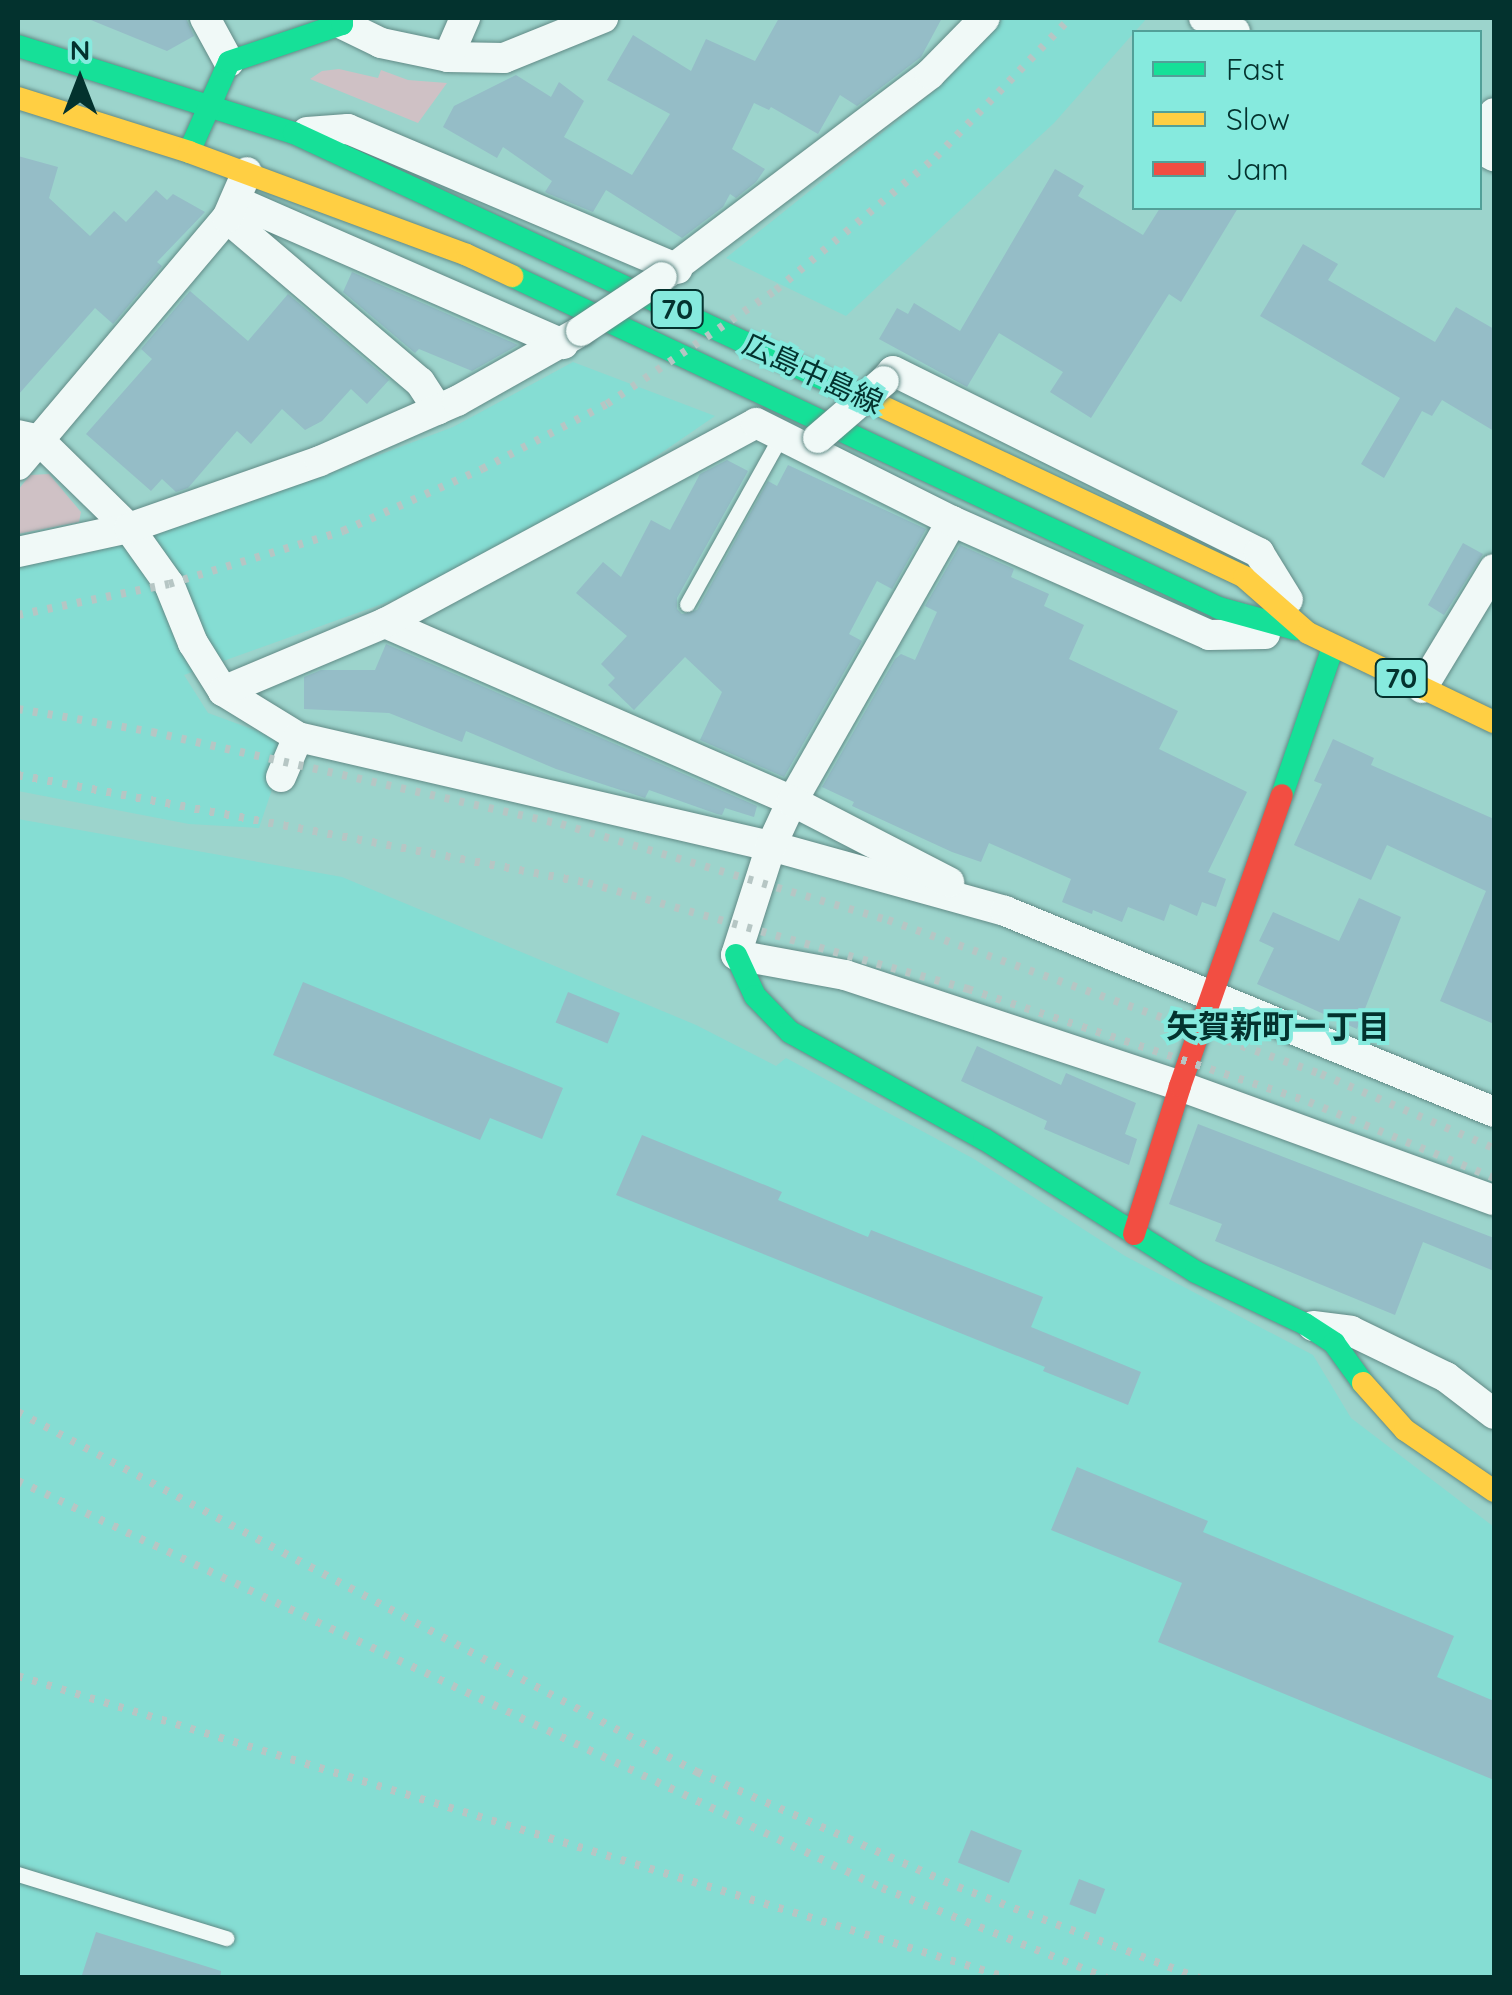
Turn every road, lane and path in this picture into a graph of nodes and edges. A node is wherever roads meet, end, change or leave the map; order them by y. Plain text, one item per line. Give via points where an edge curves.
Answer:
1 (206, 18) edge
2 (465, 18) edge
3 (603, 18) edge
4 (985, 18) edge
5 (1204, 18) edge
6 (342, 21) edge
7 (1231, 30) edge
8 (18, 46) edge
9 (448, 57) junction
10 (229, 62) junction
11 (18, 98) edge
12 (210, 104) junction
13 (294, 133) junction
14 (190, 152) junction
15 (247, 172) junction
16 (232, 210) junction
17 (670, 273) junction
18 (572, 338) junction
19 (438, 410) junction
20 (28, 437) edge
21 (802, 440) junction
22 (18, 465) edge
23 (952, 521) junction
24 (129, 528) junction
25 (18, 552) edge
26 (1494, 568) edge
27 (687, 604) dead end
28 (385, 623) junction
29 (1320, 640) junction
30 (1422, 688) junction
31 (223, 691) junction
32 (1494, 722) edge
33 (298, 737) junction
34 (281, 777) dead end
35 (792, 801) junction
36 (771, 846) junction
37 (1004, 911) junction
38 (736, 955) junction
39 (1211, 995) junction
40 (1180, 1086) junction
41 (1494, 1112) edge
42 (1494, 1200) edge
43 (1134, 1234) junction
44 (1305, 1324) junction
45 (1494, 1414) edge
46 (1494, 1491) edge
47 (18, 1874) edge
48 (226, 1938) dead end

1 - 10 street
2 - 9 street
3 - 9 street via 504,58
4 - 17 street via 930,74
5 - 7 street
6 - 9 street via 381,43
6 - 10 main road
8 - 12 main road, 広島中島線 / 70
10 - 12 main road
11 - 14 main road, 広島中島線 / 70
12 - 13 main road, 広島中島線 / 70
12 - 14 main road
13 - 17 street via 348,130
13 - 29 main road, 広島中島線 / 70 via 1244,578
14 - 15 main road, 広島中島線 / 70
15 - 16 street
15 - 29 main road, 広島中島線 / 70 via 467,256 1219,608
16 - 18 street
16 - 19 street via 420,382
16 - 20 street
17 - 18 street, bridge
18 - 19 street
19 - 24 street via 320,461
20 - 22 street
20 - 24 street
21 - 23 street
21 - 27 lane
21 - 28 street via 756,423
21 - 29 street, bridge via 888,376 1260,553
23 - 29 street via 1208,635
23 - 35 street
24 - 25 street
24 - 31 street via 169,584 193,643
26 - 30 street
28 - 31 street
28 - 35 street
29 - 30 main road, 広島中島線 / 70
29 - 39 main road
30 - 32 main road, 広島中島線 / 70
31 - 33 street
33 - 34 street
33 - 36 street
35 - 36 street
35 - 37 street
36 - 37 street
36 - 38 street
37 - 39 street
38 - 40 street via 844,976
38 - 43 main road via 756,996 790,1032 984,1139
39 - 40 main road
39 - 41 street
40 - 42 street
40 - 43 main road
43 - 44 main road
44 - 45 street via 1351,1331 1446,1377
44 - 46 main road via 1334,1344 1406,1430
47 - 48 lane

